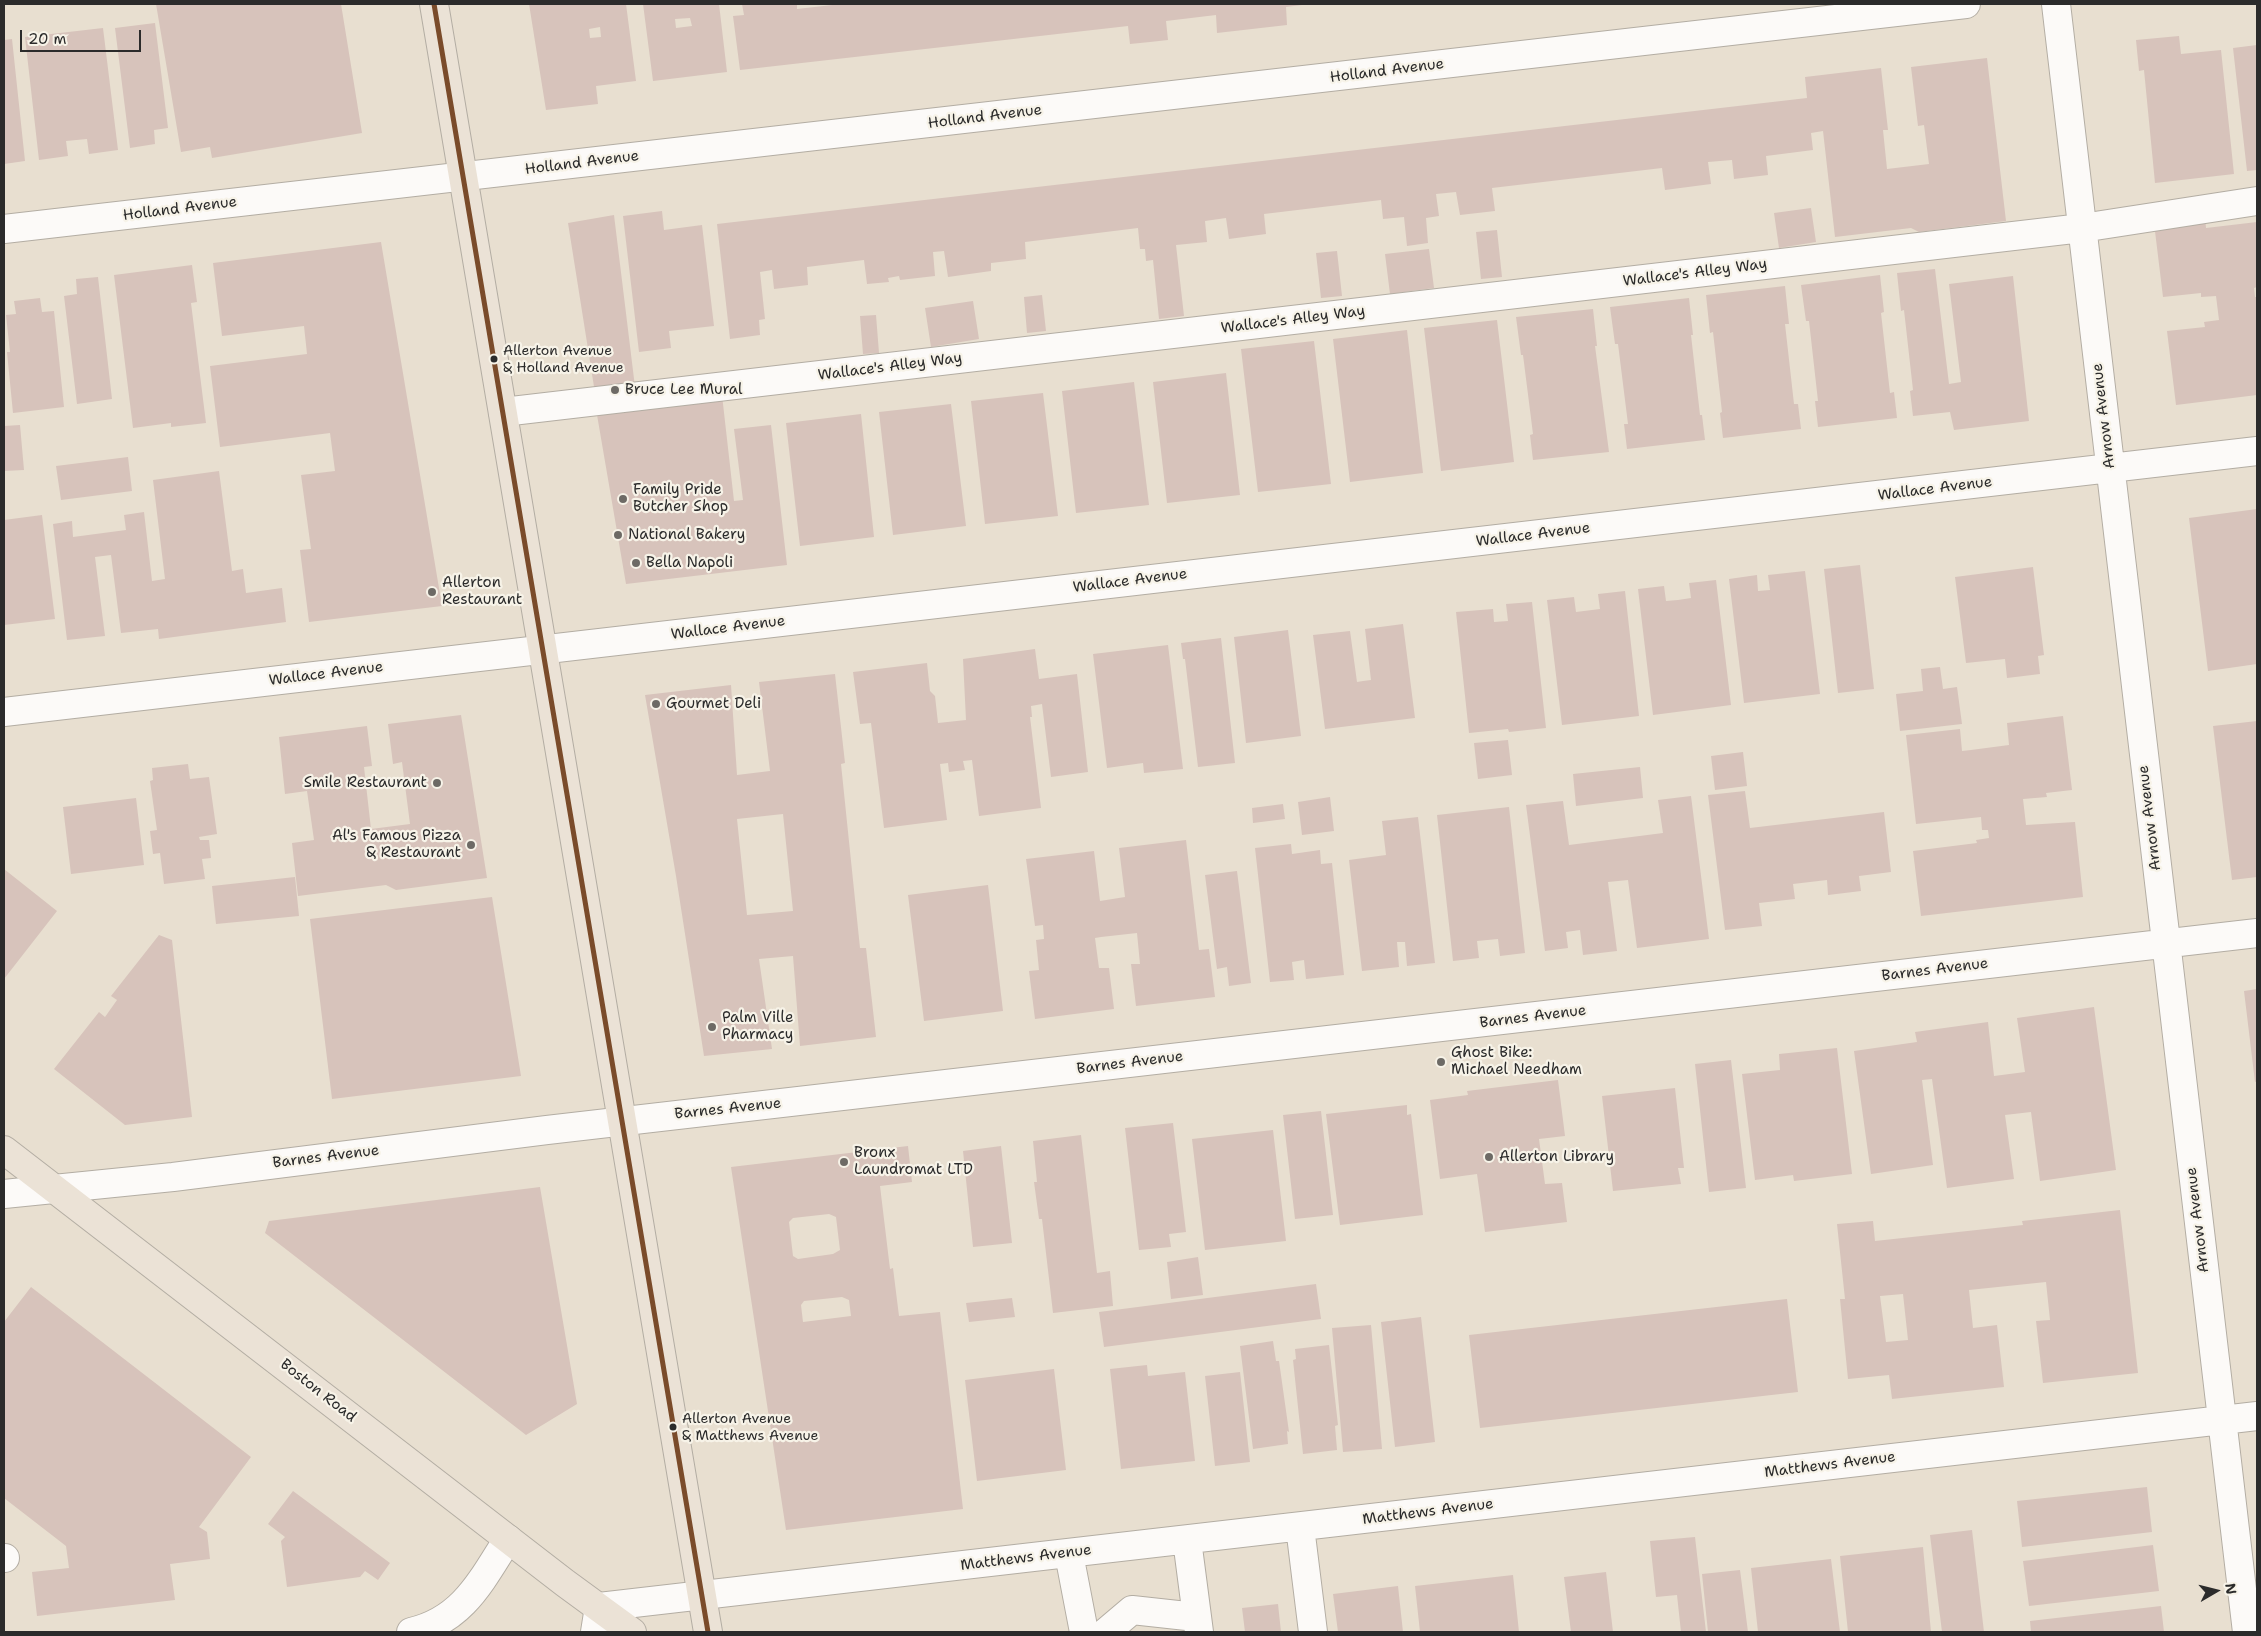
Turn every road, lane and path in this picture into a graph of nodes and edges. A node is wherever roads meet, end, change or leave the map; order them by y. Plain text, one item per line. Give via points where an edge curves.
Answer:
1 (434, 4) edge
2 (1966, 4) edge
3 (2056, 4) edge
4 (464, 177) junction
5 (2257, 201) edge
6 (2082, 228) junction
7 (4, 230) edge
8 (503, 412) junction
9 (2257, 451) edge
10 (2110, 468) junction
11 (543, 648) junction
12 (4, 712) edge
13 (2257, 933) edge
14 (2165, 944) junction
15 (623, 1121) junction
16 (4, 1150) edge
17 (54, 1189) junction
18 (4, 1194) edge
19 (2257, 1416) edge
20 (2221, 1420) junction
21 (1300, 1527) junction
22 (508, 1539) junction
23 (1187, 1540) junction
24 (1069, 1554) junction
25 (702, 1596) junction
26 (597, 1620) edge
27 (1197, 1625) edge
28 (411, 1632) edge
29 (632, 1632) edge
30 (708, 1632) edge
31 (1084, 1632) edge
32 (1106, 1632) edge
33 (1313, 1632) edge
34 (2247, 1632) edge

1 - 4 main road
2 - 4 street, Holland Avenue
3 - 6 street, Arnow Avenue
4 - 7 street, Holland Avenue
4 - 8 main road
5 - 6 street, Wallace's Alley Way
6 - 8 street, Wallace's Alley Way
6 - 10 street, Arnow Avenue
8 - 11 main road
9 - 10 street, Wallace Avenue
10 - 11 street, Wallace Avenue
10 - 14 street, Arnow Avenue
11 - 12 street, Wallace Avenue
11 - 15 main road
13 - 14 street, Barnes Avenue
14 - 15 street, Barnes Avenue
14 - 20 street, Arnow Avenue
15 - 17 street, Barnes Avenue
15 - 25 main road
16 - 17 main road, Boston Road
17 - 18 street, Barnes Avenue
17 - 22 main road, Boston Road
19 - 20 street, Matthews Avenue
20 - 21 street, Matthews Avenue
20 - 34 street, Arnow Avenue
21 - 23 street, Matthews Avenue
21 - 33 street
22 - 26 main road, Boston Road
22 - 28 street via 460,1607 437,1623
23 - 24 street, Matthews Avenue
23 - 27 street
24 - 25 street, Matthews Avenue
24 - 31 street
25 - 26 street, Matthews Avenue
25 - 30 main road
26 - 29 main road, Boston Road
27 - 32 street via 1132,1610

